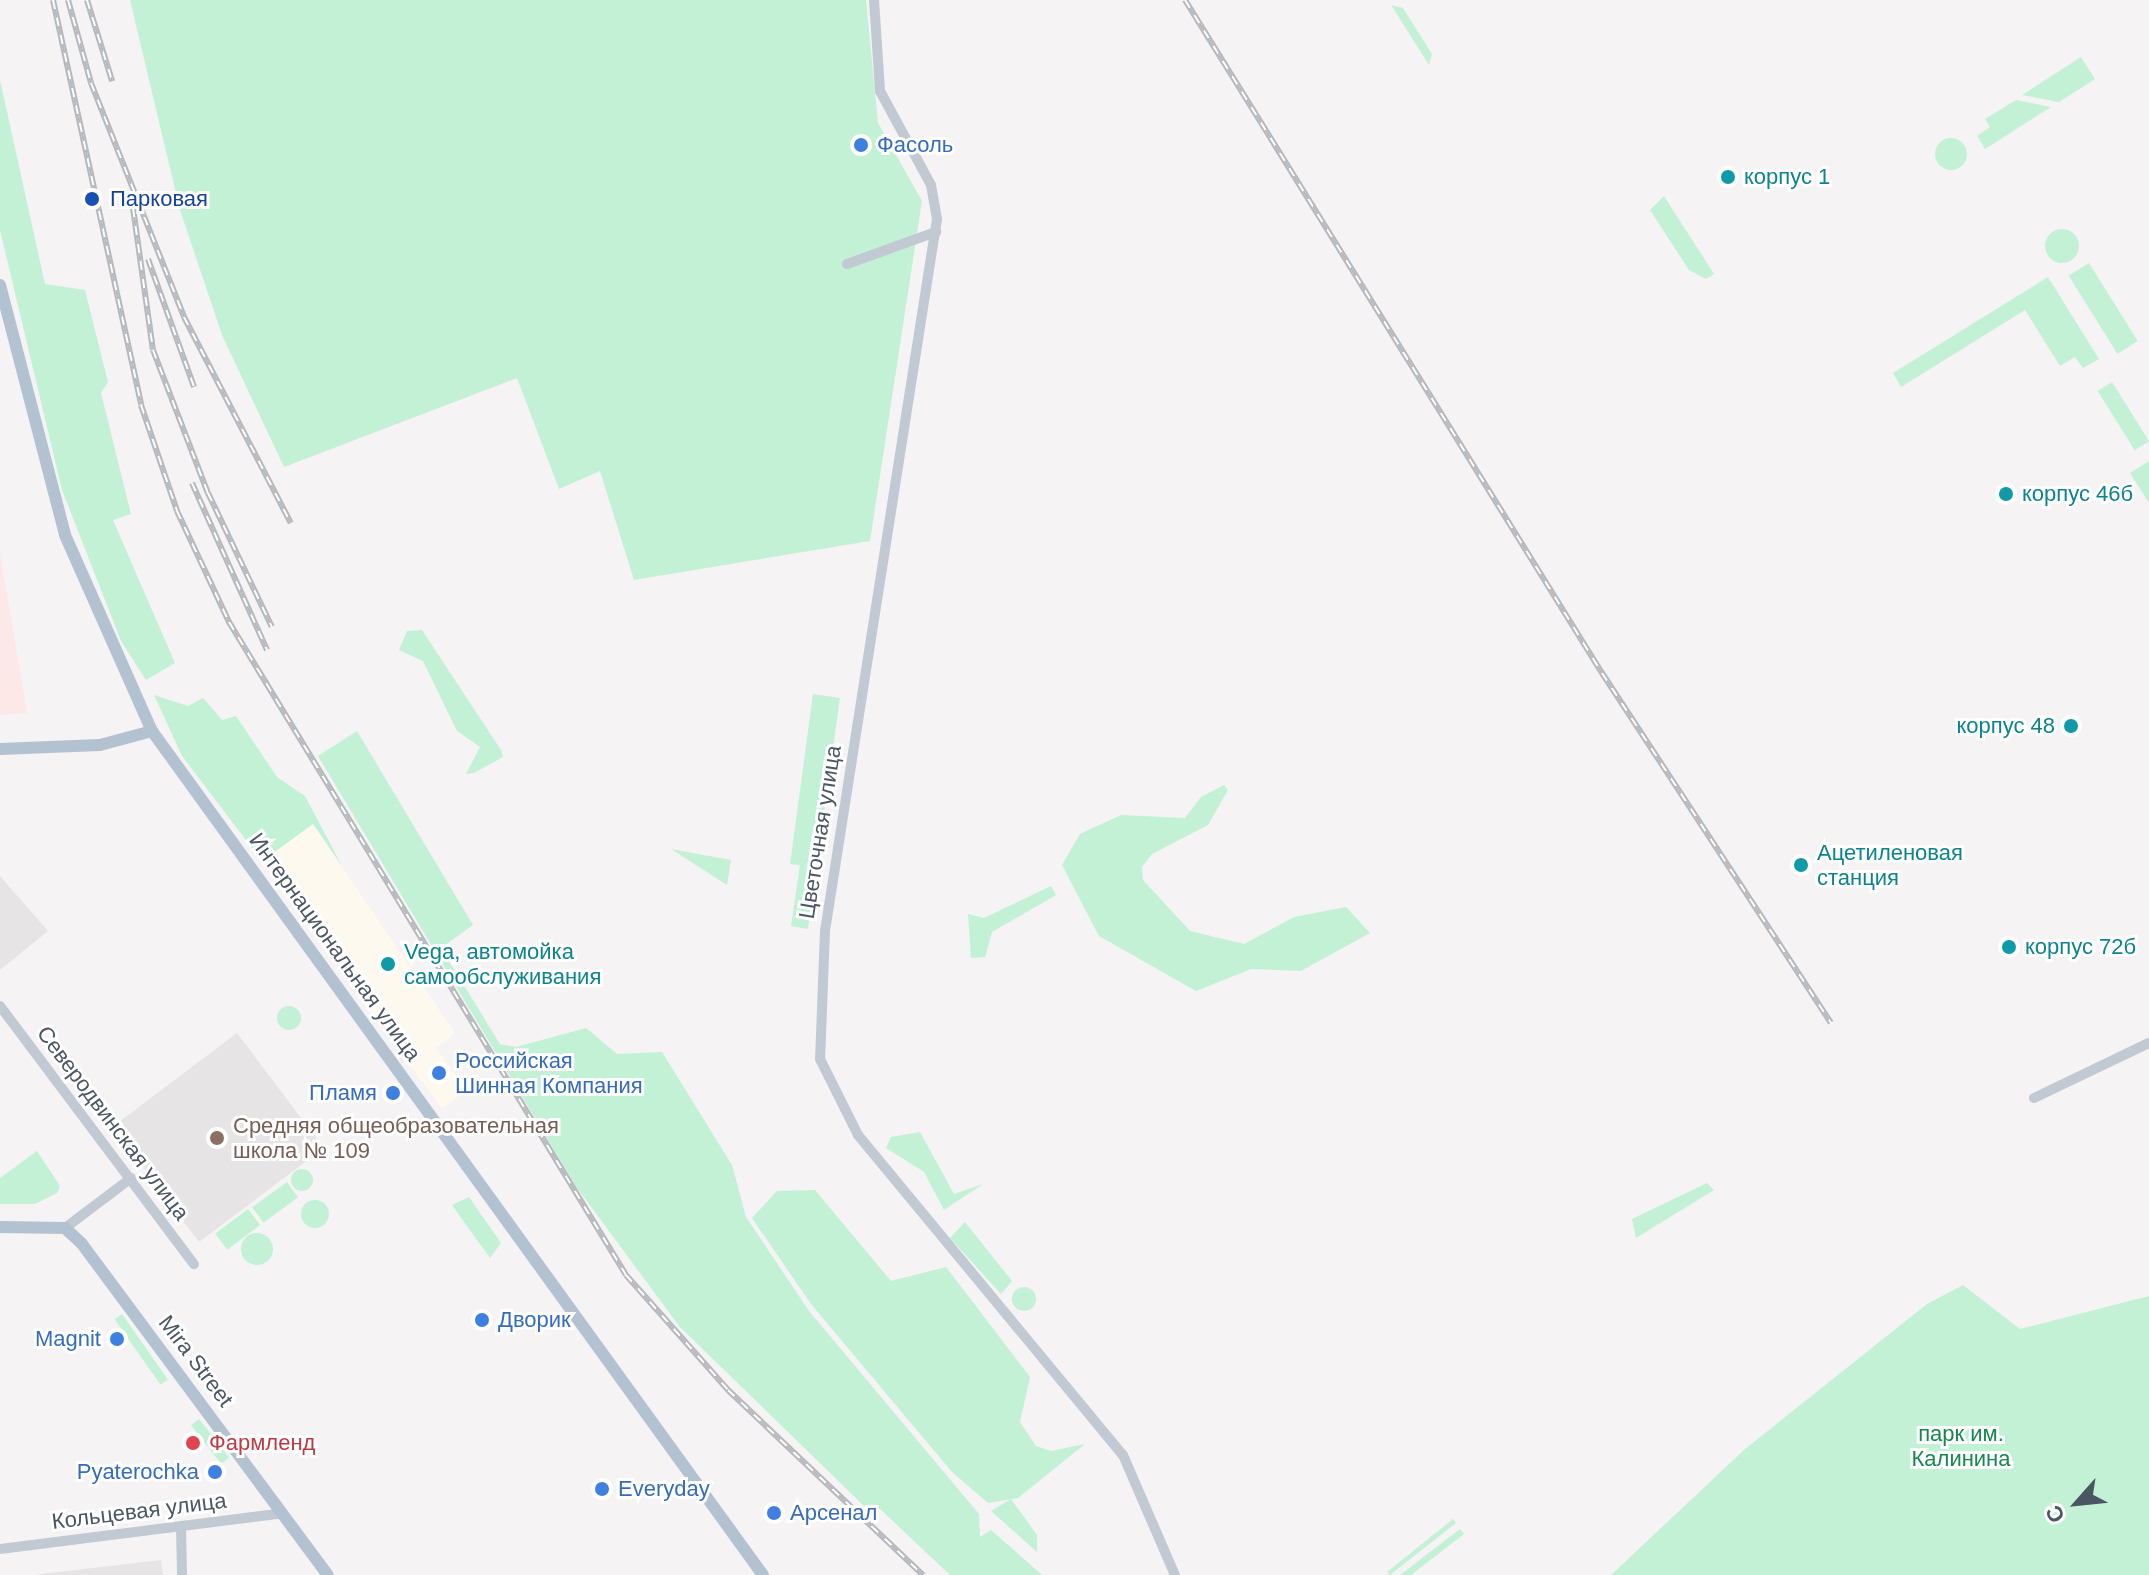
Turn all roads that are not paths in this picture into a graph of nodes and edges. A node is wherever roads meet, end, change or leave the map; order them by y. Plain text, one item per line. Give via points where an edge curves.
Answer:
1 (874, 0) edge
2 (936, 232) junction
3 (847, 264) dead end
4 (0, 285) edge
5 (152, 731) junction
6 (0, 749) edge
7 (0, 1006) edge
8 (2149, 1043) edge
9 (2034, 1098) dead end
10 (131, 1178) junction
11 (0, 1227) edge
12 (65, 1228) junction
13 (194, 1264) dead end
14 (283, 1513) junction
15 (181, 1526) junction
16 (0, 1549) edge
17 (763, 1574) edge
18 (182, 1575) edge
19 (328, 1575) edge
20 (1175, 1575) edge

1 - 2 street, Цветочная улица via 880,91 931,185
2 - 3 street
2 - 20 street, Цветочная улица via 825,931 820,1059 858,1135 1123,1455
4 - 5 main road, Интернациональная улица via 65,535
5 - 6 main road via 100,745
5 - 17 main road, Интернациональная улица
7 - 10 street, Северодвинская улица
8 - 9 street
10 - 12 street
10 - 13 street, Северодвинская улица
11 - 12 main road
12 - 14 main road, Mira Street
14 - 15 street, Кольцевая улица
14 - 19 main road, Mira Street
15 - 16 street, Кольцевая улица
15 - 18 street

